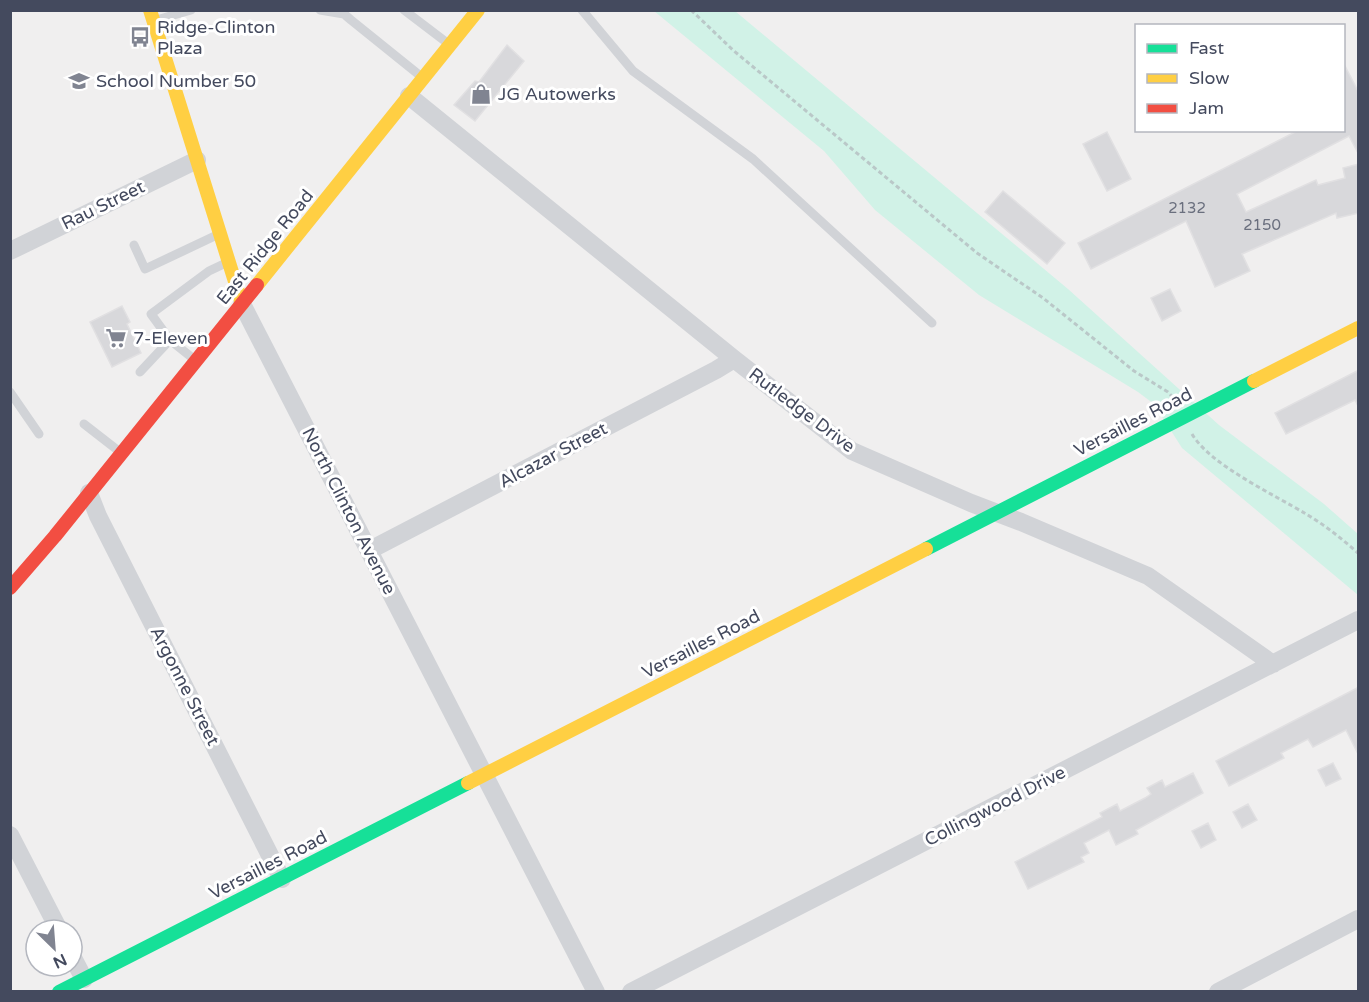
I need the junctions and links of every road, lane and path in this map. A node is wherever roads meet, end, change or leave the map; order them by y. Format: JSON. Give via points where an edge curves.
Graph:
{"nodes":[{"id":1,"x":191,"y":10,"type":"edge"},
{"id":2,"x":320,"y":10,"type":"edge"},
{"id":3,"x":404,"y":10,"type":"edge"},
{"id":4,"x":478,"y":10,"type":"edge"},
{"id":5,"x":582,"y":10,"type":"edge"},
{"id":6,"x":691,"y":10,"type":"edge"},
{"id":7,"x":344,"y":12,"type":"edge"},
{"id":8,"x":152,"y":16,"type":"edge"},
{"id":9,"x":450,"y":45,"type":"junction"},
{"id":10,"x":423,"y":78,"type":"junction"},
{"id":11,"x":409,"y":96,"type":"junction"},
{"id":12,"x":196,"y":160,"type":"junction"},
{"id":13,"x":219,"y":234,"type":"junction"},
{"id":14,"x":134,"y":245,"type":"dead end"},
{"id":15,"x":10,"y":250,"type":"edge"},
{"id":16,"x":977,"y":253,"type":"dead end"},
{"id":17,"x":228,"y":262,"type":"junction"},
{"id":18,"x":242,"y":304,"type":"junction"},
{"id":19,"x":932,"y":323,"type":"dead end"},
{"id":20,"x":1359,"y":328,"type":"edge"},
{"id":21,"x":170,"y":340,"type":"junction"},
{"id":22,"x":734,"y":359,"type":"junction"},
{"id":23,"x":196,"y":361,"type":"junction"},
{"id":24,"x":140,"y":372,"type":"dead end"},
{"id":25,"x":10,"y":392,"type":"edge"},
{"id":26,"x":84,"y":424,"type":"dead end"},
{"id":27,"x":39,"y":434,"type":"dead end"},
{"id":28,"x":121,"y":454,"type":"junction"},
{"id":29,"x":89,"y":494,"type":"junction"},
{"id":30,"x":995,"y":512,"type":"junction"},
{"id":31,"x":370,"y":550,"type":"junction"},
{"id":32,"x":10,"y":588,"type":"edge"},
{"id":33,"x":1359,"y":620,"type":"edge"},
{"id":34,"x":1273,"y":664,"type":"junction"},
{"id":35,"x":485,"y":775,"type":"junction"},
{"id":36,"x":10,"y":835,"type":"edge"},
{"id":37,"x":282,"y":879,"type":"junction"},
{"id":38,"x":53,"y":918,"type":"edge"},
{"id":39,"x":1359,"y":920,"type":"edge"},
{"id":40,"x":84,"y":979,"type":"joint"},
{"id":41,"x":59,"y":992,"type":"edge"},
{"id":42,"x":596,"y":992,"type":"edge"},
{"id":43,"x":631,"y":992,"type":"edge"},
{"id":44,"x":1218,"y":992,"type":"edge"}],
"edges":[{"from":1,"to":8,"type":"lane"},
{"from":2,"to":7,"type":"lane"},
{"from":3,"to":9,"type":"lane"},
{"from":4,"to":9,"type":"street","name":"East Ridge Road"},
{"from":5,"to":19,"type":"lane","via":[[633,71],[753,159]]},
{"from":6,"to":16,"type":"path","via":[[734,51]]},
{"from":7,"to":10,"type":"lane"},
{"from":8,"to":12,"type":"street","name":"North Clinton Avenue"},
{"from":9,"to":10,"type":"street","name":"East Ridge Road"},
{"from":10,"to":11,"type":"street","name":"East Ridge Road"},
{"from":11,"to":18,"type":"street","name":"East Ridge Road"},
{"from":11,"to":22,"type":"street","name":"Rutledge Drive"},
{"from":12,"to":13,"type":"street","name":"North Clinton Avenue"},
{"from":12,"to":15,"type":"street","name":"Rau Street"},
{"from":13,"to":14,"type":"lane","via":[[145,269]]},
{"from":13,"to":17,"type":"street","name":"North Clinton Avenue"},
{"from":17,"to":18,"type":"street","name":"North Clinton Avenue"},
{"from":17,"to":21,"type":"lane","via":[[209,271],[151,314]]},
{"from":18,"to":23,"type":"street","name":"East Ridge Road"},
{"from":18,"to":31,"type":"street","name":"North Clinton Avenue"},
{"from":20,"to":30,"type":"street","name":"Versailles Road"},
{"from":21,"to":23,"type":"lane"},
{"from":21,"to":24,"type":"lane"},
{"from":22,"to":30,"type":"street","name":"Rutledge Drive","via":[[852,451]]},
{"from":22,"to":31,"type":"street","name":"Alcazar Street"},
{"from":23,"to":28,"type":"street","name":"East Ridge Road"},
{"from":25,"to":27,"type":"lane"},
{"from":26,"to":28,"type":"lane"},
{"from":28,"to":29,"type":"street","name":"East Ridge Road"},
{"from":29,"to":32,"type":"street","name":"East Ridge Road"},
{"from":29,"to":37,"type":"street","name":"Argonne Street"},
{"from":30,"to":34,"type":"street","name":"Rutledge Drive","via":[[1148,576]]},
{"from":30,"to":35,"type":"street","name":"Versailles Road"},
{"from":31,"to":35,"type":"street","name":"North Clinton Avenue"},
{"from":33,"to":34,"type":"street","name":"Collingwood Drive"},
{"from":34,"to":43,"type":"street","name":"Collingwood Drive"},
{"from":35,"to":37,"type":"street","name":"Versailles Road"},
{"from":35,"to":42,"type":"street","name":"North Clinton Avenue"},
{"from":36,"to":38,"type":"street"},
{"from":37,"to":40,"type":"street","name":"Versailles Road"},
{"from":39,"to":44,"type":"street"},
{"from":40,"to":41,"type":"street","name":"Versailles Road"}]}
